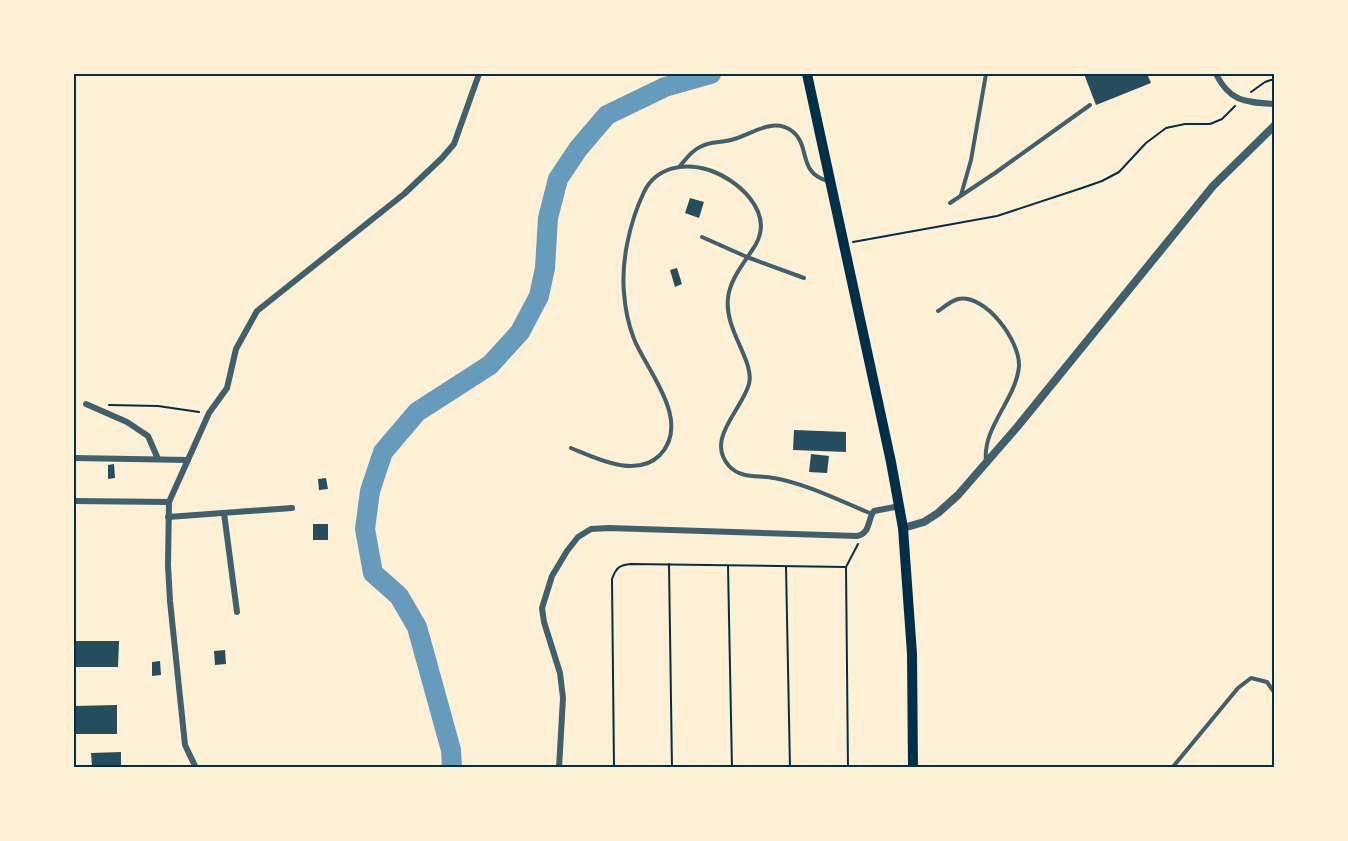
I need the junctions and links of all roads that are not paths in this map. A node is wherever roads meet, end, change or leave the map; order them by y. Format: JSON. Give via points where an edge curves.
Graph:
{"nodes":[{"id":1,"x":479,"y":74,"type":"edge"},
{"id":2,"x":807,"y":74,"type":"edge"},
{"id":3,"x":986,"y":74,"type":"edge"},
{"id":4,"x":1216,"y":74,"type":"edge"},
{"id":5,"x":1275,"y":104,"type":"edge"},
{"id":6,"x":1090,"y":105,"type":"dead end"},
{"id":7,"x":1275,"y":126,"type":"edge"},
{"id":8,"x":680,"y":167,"type":"junction"},
{"id":9,"x":831,"y":181,"type":"junction"},
{"id":10,"x":961,"y":195,"type":"junction"},
{"id":11,"x":950,"y":203,"type":"dead end"},
{"id":12,"x":702,"y":237,"type":"dead end"},
{"id":13,"x":747,"y":257,"type":"junction"},
{"id":14,"x":804,"y":278,"type":"dead end"},
{"id":15,"x":938,"y":311,"type":"dead end"},
{"id":16,"x":86,"y":404,"type":"road end"},
{"id":17,"x":570,"y":448,"type":"dead end"},
{"id":18,"x":74,"y":458,"type":"edge"},
{"id":19,"x":158,"y":459,"type":"junction"},
{"id":20,"x":188,"y":460,"type":"junction"},
{"id":21,"x":986,"y":462,"type":"junction"},
{"id":22,"x":74,"y":501,"type":"edge"},
{"id":23,"x":169,"y":502,"type":"junction"},
{"id":24,"x":900,"y":506,"type":"junction"},
{"id":25,"x":292,"y":508,"type":"dead end"},
{"id":26,"x":224,"y":513,"type":"junction"},
{"id":27,"x":872,"y":514,"type":"junction"},
{"id":28,"x":168,"y":517,"type":"junction"},
{"id":29,"x":903,"y":528,"type":"junction"},
{"id":30,"x":237,"y":612,"type":"dead end"},
{"id":31,"x":1275,"y":692,"type":"edge"},
{"id":32,"x":196,"y":768,"type":"edge"},
{"id":33,"x":559,"y":768,"type":"edge"},
{"id":34,"x":913,"y":768,"type":"edge"},
{"id":35,"x":1172,"y":768,"type":"edge"}],
"edges":[{"from":1,"to":20,"type":"street","via":[[454,144],[442,158],[404,194],[257,311],[236,349],[227,388],[209,413]]},
{"from":2,"to":9,"type":"main road"},
{"from":3,"to":10,"type":"lane"},
{"from":4,"to":5,"type":"street","via":[[1224,89],[1242,100]]},
{"from":6,"to":10,"type":"lane"},
{"from":7,"to":21,"type":"street","via":[[1213,186]]},
{"from":8,"to":9,"type":"lane","via":[[698,147],[739,138],[764,126],[779,126],[792,130],[799,139],[813,174]]},
{"from":8,"to":13,"type":"lane","via":[[711,170],[752,200],[760,218],[760,232]]},
{"from":8,"to":17,"type":"lane","via":[[664,170],[649,181],[640,198],[632,223],[623,293],[633,338],[670,411],[673,427],[669,445],[644,464],[624,466]]},
{"from":9,"to":24,"type":"main road"},
{"from":10,"to":11,"type":"lane"},
{"from":12,"to":13,"type":"lane"},
{"from":13,"to":14,"type":"lane"},
{"from":13,"to":27,"type":"lane","via":[[728,296],[727,316],[746,360],[750,382],[724,431],[724,459],[738,473],[784,481]]},
{"from":15,"to":21,"type":"lane","via":[[956,300],[974,301],[987,308],[1015,345],[1019,363],[1015,383],[992,431]]},
{"from":16,"to":19,"type":"street","via":[[148,436]]},
{"from":18,"to":19,"type":"street"},
{"from":19,"to":20,"type":"street"},
{"from":20,"to":23,"type":"street"},
{"from":21,"to":29,"type":"street","via":[[938,513]]},
{"from":22,"to":23,"type":"street"},
{"from":23,"to":28,"type":"street"},
{"from":24,"to":27,"type":"street"},
{"from":24,"to":29,"type":"main road"},
{"from":25,"to":26,"type":"street"},
{"from":26,"to":28,"type":"street"},
{"from":26,"to":30,"type":"street"},
{"from":27,"to":33,"type":"street","via":[[861,536],[609,528],[591,529],[578,537],[552,576],[542,608],[563,698]]},
{"from":28,"to":32,"type":"street","via":[[170,601],[185,745]]},
{"from":29,"to":34,"type":"main road","via":[[912,654]]},
{"from":31,"to":35,"type":"lane","via":[[1267,682],[1251,678],[1238,688]]}]}
